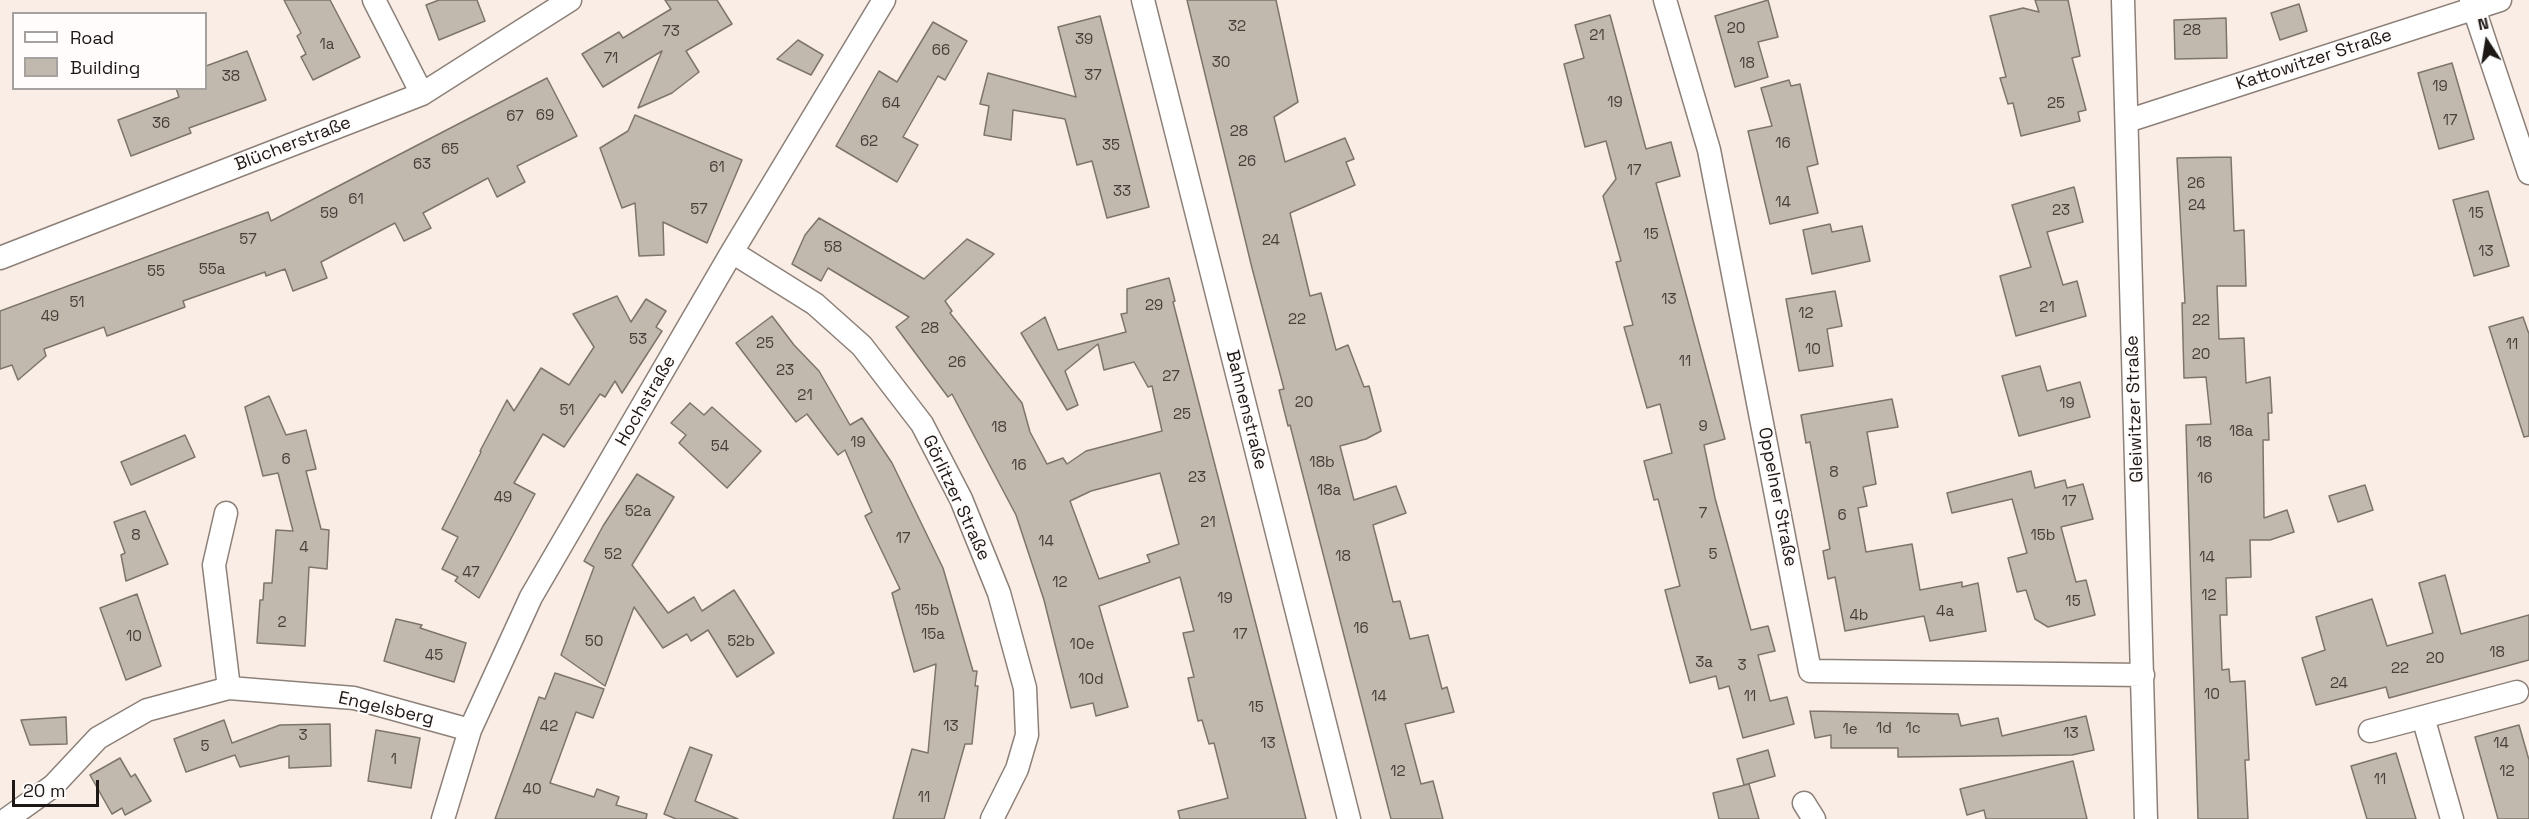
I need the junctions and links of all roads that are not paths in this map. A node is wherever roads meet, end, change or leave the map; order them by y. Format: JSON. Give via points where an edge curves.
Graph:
{"nodes":[{"id":1,"x":374,"y":0,"type":"edge"},
{"id":2,"x":570,"y":0,"type":"edge"},
{"id":3,"x":884,"y":0,"type":"edge"},
{"id":4,"x":1143,"y":0,"type":"edge"},
{"id":5,"x":1665,"y":0,"type":"edge"},
{"id":6,"x":2123,"y":0,"type":"edge"},
{"id":7,"x":2500,"y":0,"type":"edge"},
{"id":8,"x":2473,"y":4,"type":"edge"},
{"id":9,"x":422,"y":94,"type":"junction"},
{"id":10,"x":2127,"y":121,"type":"junction"},
{"id":11,"x":2529,"y":173,"type":"edge"},
{"id":12,"x":732,"y":252,"type":"junction"},
{"id":13,"x":0,"y":258,"type":"edge"},
{"id":14,"x":226,"y":513,"type":"dead end"},
{"id":15,"x":2143,"y":675,"type":"junction"},
{"id":16,"x":229,"y":688,"type":"junction"},
{"id":17,"x":2517,"y":692,"type":"dead end"},
{"id":18,"x":2423,"y":717,"type":"junction"},
{"id":19,"x":470,"y":730,"type":"junction"},
{"id":20,"x":2370,"y":730,"type":"dead end"},
{"id":21,"x":7,"y":819,"type":"edge"},
{"id":22,"x":442,"y":819,"type":"edge"},
{"id":23,"x":992,"y":819,"type":"edge"},
{"id":24,"x":1349,"y":819,"type":"edge"},
{"id":25,"x":2146,"y":819,"type":"edge"},
{"id":26,"x":2452,"y":819,"type":"edge"}],
"edges":[{"from":1,"to":9,"type":"street"},
{"from":2,"to":9,"type":"street","name":"Blücherstraße"},
{"from":3,"to":12,"type":"street","name":"Hochstraße"},
{"from":4,"to":24,"type":"street","name":"Bahnenstraße"},
{"from":5,"to":15,"type":"street","name":"Oppelner Straße","via":[[1710,150],[1810,671]]},
{"from":6,"to":10,"type":"street","name":"Gleiwitzer Straße"},
{"from":7,"to":8,"type":"street","name":"Kattowitzer Straße"},
{"from":8,"to":10,"type":"street","name":"Kattowitzer Straße"},
{"from":8,"to":11,"type":"street"},
{"from":9,"to":13,"type":"street","name":"Blücherstraße"},
{"from":10,"to":15,"type":"street","name":"Gleiwitzer Straße"},
{"from":12,"to":19,"type":"street","name":"Hochstraße","via":[[531,597]]},
{"from":12,"to":23,"type":"street","name":"Görlitzer Straße","via":[[815,304],[862,346],[922,424],[961,499],[999,593],[1025,688],[1027,735],[1017,769]]},
{"from":14,"to":16,"type":"street","via":[[214,565]]},
{"from":15,"to":25,"type":"street","name":"Gleiwitzer Straße"},
{"from":16,"to":19,"type":"street","name":"Engelsberg","via":[[354,698]]},
{"from":16,"to":21,"type":"street","name":"Engelsberg","via":[[147,710],[98,738],[53,786]]},
{"from":17,"to":18,"type":"street"},
{"from":18,"to":20,"type":"street"},
{"from":18,"to":26,"type":"street"},
{"from":19,"to":22,"type":"street","name":"Hochstraße"}]}
